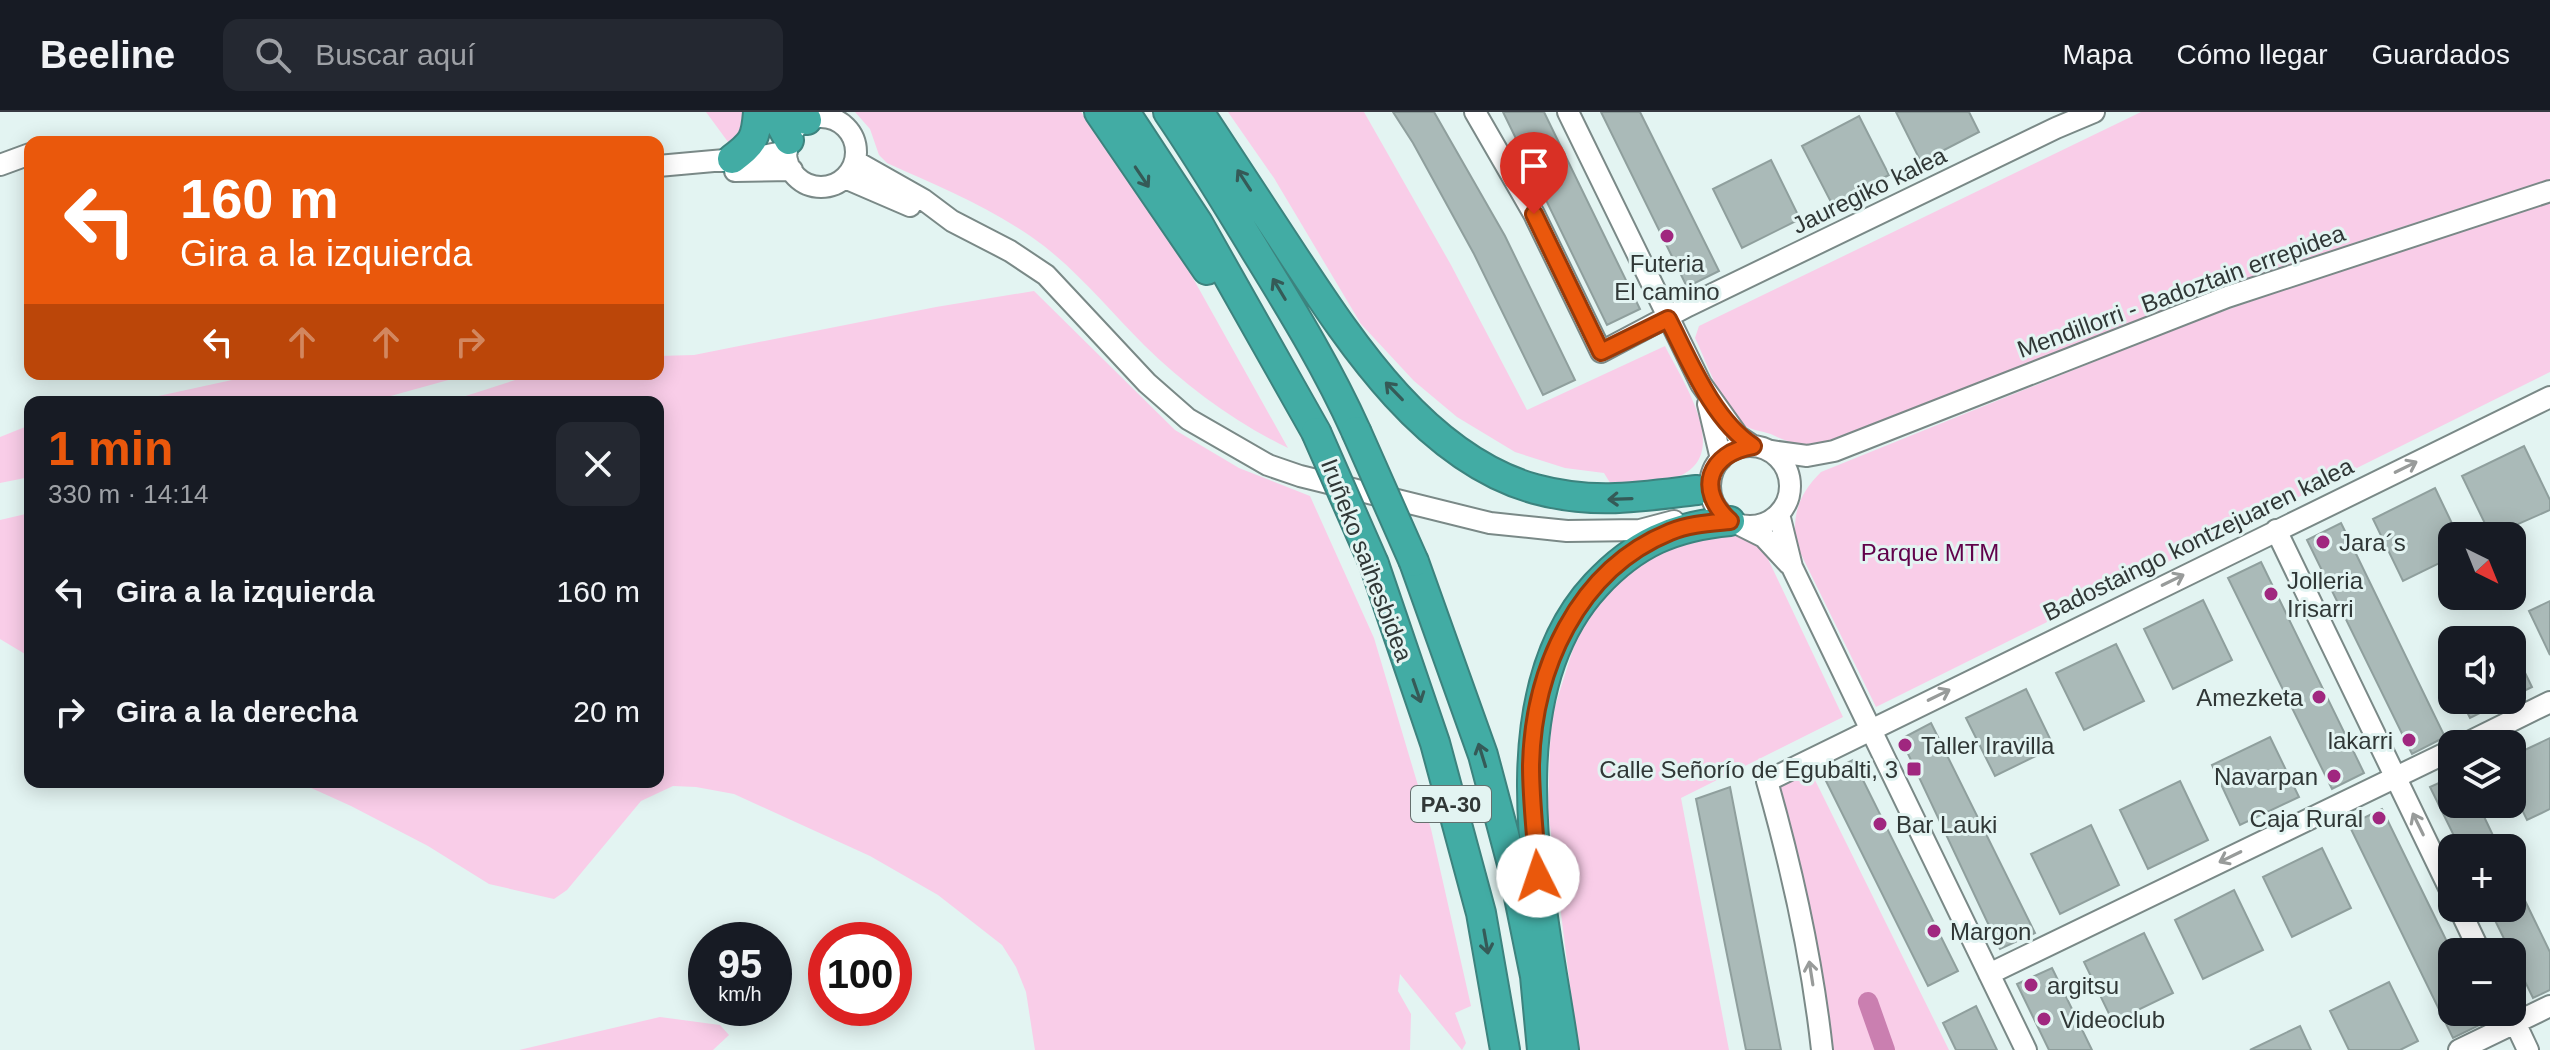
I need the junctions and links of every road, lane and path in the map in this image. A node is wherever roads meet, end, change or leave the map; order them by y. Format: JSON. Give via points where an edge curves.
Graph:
{"nodes":[{"id":1,"x":758,"y":112,"type":"edge"},
{"id":2,"x":774,"y":112,"type":"edge"},
{"id":3,"x":1099,"y":112,"type":"edge"},
{"id":4,"x":1125,"y":112,"type":"edge"},
{"id":5,"x":1168,"y":112,"type":"edge"},
{"id":6,"x":1199,"y":112,"type":"edge"},
{"id":7,"x":1475,"y":112,"type":"edge"},
{"id":8,"x":1568,"y":112,"type":"edge"},
{"id":9,"x":2082,"y":114,"type":"edge"},
{"id":10,"x":794,"y":139,"type":"edge"},
{"id":11,"x":24,"y":156,"type":"edge"},
{"id":12,"x":732,"y":159,"type":"junction"},
{"id":13,"x":0,"y":165,"type":"edge"},
{"id":14,"x":664,"y":166,"type":"edge"},
{"id":15,"x":664,"y":166,"type":"edge"},
{"id":16,"x":850,"y":170,"type":"junction"},
{"id":17,"x":2550,"y":191,"type":"edge"},
{"id":18,"x":1300,"y":266,"type":"junction"},
{"id":19,"x":1668,"y":319,"type":"junction"},
{"id":20,"x":1701,"y":384,"type":"junction"},
{"id":21,"x":1290,"y":385,"type":"junction"},
{"id":22,"x":1337,"y":391,"type":"junction"},
{"id":23,"x":2550,"y":397,"type":"edge"},
{"id":24,"x":1762,"y":448,"type":"junction"},
{"id":25,"x":1834,"y":451,"type":"junction"},
{"id":26,"x":1721,"y":459,"type":"junction"},
{"id":27,"x":1790,"y":481,"type":"junction"},
{"id":28,"x":1704,"y":486,"type":"junction"},
{"id":29,"x":1779,"y":514,"type":"junction"},
{"id":30,"x":1729,"y":519,"type":"junction"},
{"id":31,"x":1613,"y":529,"type":"junction"},
{"id":32,"x":2276,"y":530,"type":"junction"},
{"id":33,"x":1792,"y":567,"type":"junction"},
{"id":34,"x":2550,"y":702,"type":"edge"},
{"id":35,"x":1869,"y":729,"type":"junction"},
{"id":36,"x":2493,"y":730,"type":"edge"},
{"id":37,"x":2438,"y":757,"type":"edge"},
{"id":38,"x":2395,"y":778,"type":"junction"},
{"id":39,"x":2438,"y":866,"type":"edge"},
{"id":40,"x":1989,"y":974,"type":"junction"},
{"id":41,"x":2550,"y":1006,"type":"edge"},
{"id":42,"x":2526,"y":1014,"type":"edge"},
{"id":43,"x":2499,"y":1026,"type":"edge"},
{"id":44,"x":2516,"y":1026,"type":"edge"},
{"id":45,"x":1505,"y":1050,"type":"edge"},
{"id":46,"x":1542,"y":1050,"type":"edge"},
{"id":47,"x":1564,"y":1050,"type":"edge"},
{"id":48,"x":1822,"y":1050,"type":"edge"},
{"id":49,"x":2026,"y":1050,"type":"edge"},
{"id":50,"x":2459,"y":1050,"type":"edge"},
{"id":51,"x":2528,"y":1050,"type":"edge"}],
"edges":[{"from":1,"to":12,"type":"highway","via":[[757,133]]},
{"from":2,"to":10,"type":"highway"},
{"from":3,"to":21,"type":"highway","one_way":true},
{"from":4,"to":21,"type":"highway","name":"Iruñeko saihesbidea","number":"PA-30","via":[[1198,223]]},
{"from":22,"to":5,"type":"highway","name":"Iruñeko saihesbidea","number":"PA-30","one_way":true},
{"from":18,"to":6,"type":"highway","one_way":true},
{"from":7,"to":19,"type":"street","name":"Jauregiko kalea","via":[[1534,214],[1601,352]]},
{"from":8,"to":19,"type":"street"},
{"from":9,"to":19,"type":"street","name":"Jauregiko kalea"},
{"from":10,"to":12,"type":"street"},
{"from":10,"to":15,"type":"street","via":[[735,171]]},
{"from":10,"to":16,"type":"street","via":[[803,181],[831,185]]},
{"from":10,"to":16,"type":"street","via":[[827,117],[841,123],[853,136],[856,151]]},
{"from":11,"to":13,"type":"street"},
{"from":12,"to":14,"type":"street"},
{"from":16,"to":31,"type":"street","via":[[918,209],[1010,251],[1046,275],[1188,419],[1268,465],[1490,523],[1567,531]]},
{"from":17,"to":25,"type":"street","name":"Mendillorri - Badoztain errepidea","via":[[2227,297]]},
{"from":18,"to":22,"type":"highway"},
{"from":28,"to":18,"type":"highway","one_way":true,"via":[[1619,500],[1535,489],[1499,475],[1437,434],[1380,377]]},
{"from":19,"to":20,"type":"street"},
{"from":20,"to":24,"type":"street","via":[[1738,436]]},
{"from":20,"to":26,"type":"street"},
{"from":21,"to":45,"type":"highway","name":"Iruñeko saihesbidea","number":"PA-30","one_way":true,"bridge":true,"via":[[1374,564],[1435,743],[1481,913]]},
{"from":46,"to":22,"type":"highway","name":"Iruñeko saihesbidea","number":"PA-30","one_way":true,"bridge":true,"via":[[1535,976],[1483,755],[1414,562]]},
{"from":32,"to":23,"type":"street","name":"Badostaingo kontzejuaren kalea","one_way":true},
{"from":24,"to":25,"type":"street","name":"Mendillorri - Badoztain errepidea","via":[[1807,456]]},
{"from":24,"to":26,"type":"street","via":[[1735,448]]},
{"from":24,"to":27,"type":"street","via":[[1784,464]]},
{"from":25,"to":27,"type":"street","name":"Mendillorri - Badoztain errepidea"},
{"from":26,"to":28,"type":"street"},
{"from":27,"to":29,"type":"street"},
{"from":28,"to":30,"type":"street"},
{"from":28,"to":31,"type":"street","via":[[1669,508]]},
{"from":29,"to":30,"type":"street","via":[[1754,526]]},
{"from":29,"to":33,"type":"street"},
{"from":30,"to":31,"type":"street"},
{"from":30,"to":33,"type":"street","via":[[1764,537]]},
{"from":30,"to":47,"type":"highway","via":[[1669,532],[1614,566],[1582,600],[1544,679],[1531,766],[1538,876]]},
{"from":35,"to":32,"type":"street","name":"Badostaingo kontzejuaren kalea","one_way":true},
{"from":32,"to":38,"type":"street"},
{"from":33,"to":35,"type":"street"},
{"from":34,"to":36,"type":"street"},
{"from":35,"to":40,"type":"street"},
{"from":48,"to":35,"type":"street","name":"Badostaingo kontzejuaren kalea","one_way":true,"via":[[1805,935],[1767,781]]},
{"from":37,"to":38,"type":"street"},
{"from":39,"to":38,"type":"street","one_way":true},
{"from":38,"to":40,"type":"street","one_way":true},
{"from":40,"to":49,"type":"street"},
{"from":41,"to":42,"type":"street"},
{"from":43,"to":50,"type":"street"},
{"from":44,"to":51,"type":"street"}]}
